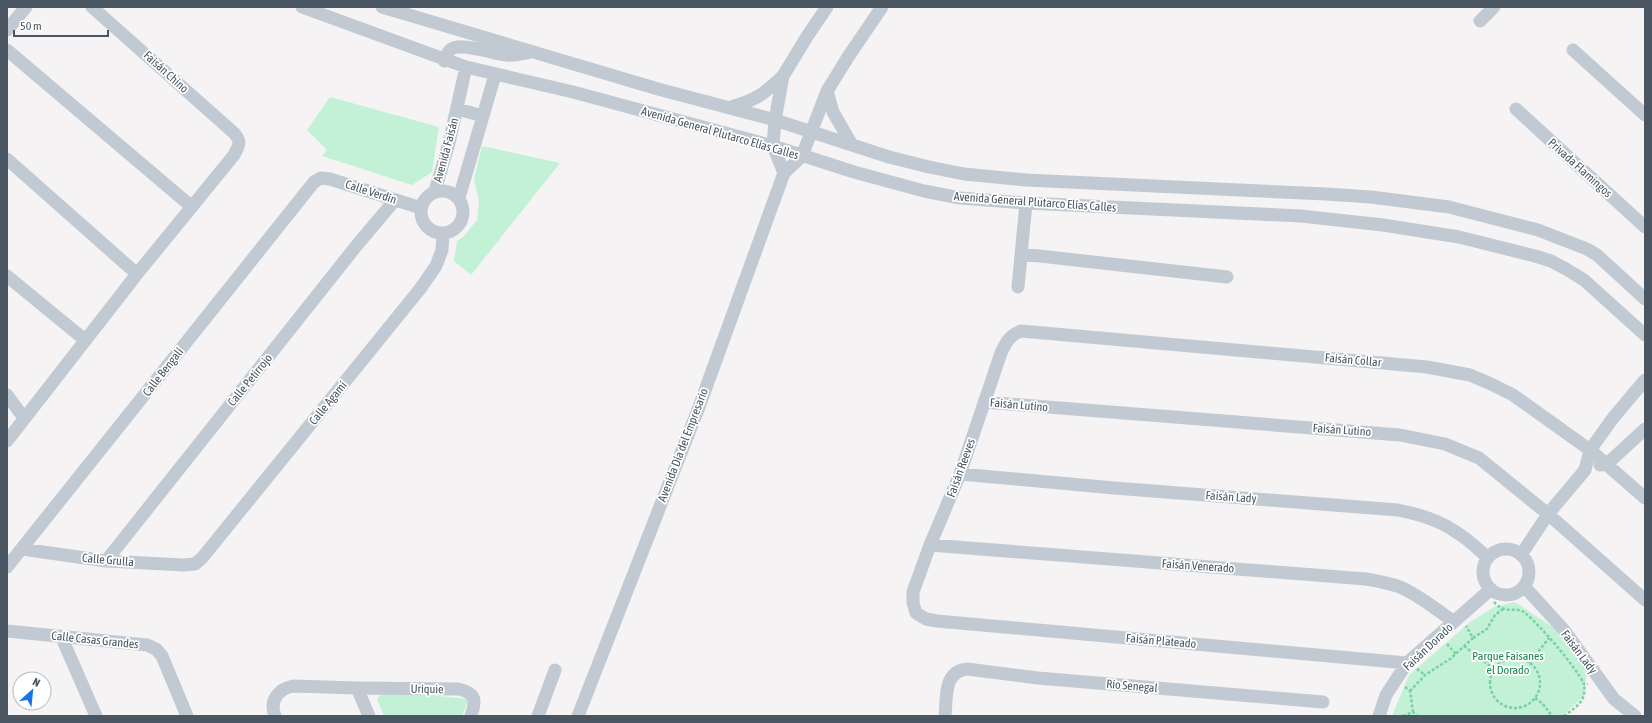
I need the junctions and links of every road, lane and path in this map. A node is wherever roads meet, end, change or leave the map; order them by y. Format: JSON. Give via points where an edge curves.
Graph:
{"nodes":[{"id":1,"x":26,"y":7,"type":"edge"},
{"id":2,"x":92,"y":7,"type":"edge"},
{"id":3,"x":302,"y":7,"type":"edge"},
{"id":4,"x":382,"y":7,"type":"edge"},
{"id":5,"x":827,"y":7,"type":"edge"},
{"id":6,"x":882,"y":7,"type":"edge"},
{"id":7,"x":1494,"y":7,"type":"edge"},
{"id":8,"x":1480,"y":21,"type":"dead end"},
{"id":9,"x":7,"y":30,"type":"edge"},
{"id":10,"x":7,"y":50,"type":"edge"},
{"id":11,"x":1573,"y":50,"type":"dead end"},
{"id":12,"x":535,"y":52,"type":"junction"},
{"id":13,"x":444,"y":61,"type":"junction"},
{"id":14,"x":466,"y":67,"type":"junction"},
{"id":15,"x":494,"y":75,"type":"junction"},
{"id":16,"x":784,"y":76,"type":"junction"},
{"id":17,"x":827,"y":91,"type":"junction"},
{"id":18,"x":728,"y":107,"type":"junction"},
{"id":19,"x":457,"y":109,"type":"junction"},
{"id":20,"x":1516,"y":109,"type":"dead end"},
{"id":21,"x":1645,"y":115,"type":"edge"},
{"id":22,"x":483,"y":116,"type":"junction"},
{"id":23,"x":775,"y":120,"type":"junction"},
{"id":24,"x":811,"y":132,"type":"junction"},
{"id":25,"x":852,"y":144,"type":"junction"},
{"id":26,"x":773,"y":146,"type":"junction"},
{"id":27,"x":802,"y":156,"type":"junction"},
{"id":28,"x":7,"y":159,"type":"edge"},
{"id":29,"x":784,"y":173,"type":"junction"},
{"id":30,"x":321,"y":178,"type":"joint"},
{"id":31,"x":435,"y":191,"type":"junction"},
{"id":32,"x":1259,"y":191,"type":"junction"},
{"id":33,"x":459,"y":198,"type":"junction"},
{"id":34,"x":395,"y":200,"type":"junction"},
{"id":35,"x":1026,"y":203,"type":"junction"},
{"id":36,"x":192,"y":207,"type":"junction"},
{"id":37,"x":421,"y":208,"type":"junction"},
{"id":38,"x":1240,"y":213,"type":"junction"},
{"id":39,"x":1645,"y":227,"type":"edge"},
{"id":40,"x":443,"y":233,"type":"junction"},
{"id":41,"x":1022,"y":254,"type":"junction"},
{"id":42,"x":137,"y":274,"type":"junction"},
{"id":43,"x":7,"y":276,"type":"edge"},
{"id":44,"x":1227,"y":277,"type":"dead end"},
{"id":45,"x":1018,"y":287,"type":"dead end"},
{"id":46,"x":1645,"y":299,"type":"edge"},
{"id":47,"x":1022,"y":330,"type":"joint"},
{"id":48,"x":1645,"y":335,"type":"edge"},
{"id":49,"x":85,"y":340,"type":"junction"},
{"id":50,"x":1644,"y":382,"type":"edge"},
{"id":51,"x":7,"y":395,"type":"edge"},
{"id":52,"x":984,"y":402,"type":"junction"},
{"id":53,"x":24,"y":418,"type":"junction"},
{"id":54,"x":1645,"y":428,"type":"edge"},
{"id":55,"x":7,"y":441,"type":"edge"},
{"id":56,"x":1590,"y":450,"type":"junction"},
{"id":57,"x":1607,"y":464,"type":"junction"},
{"id":58,"x":1585,"y":470,"type":"junction"},
{"id":59,"x":960,"y":474,"type":"junction"},
{"id":60,"x":1645,"y":498,"type":"edge"},
{"id":61,"x":1548,"y":514,"type":"junction"},
{"id":62,"x":930,"y":545,"type":"junction"},
{"id":63,"x":22,"y":549,"type":"junction"},
{"id":64,"x":1521,"y":554,"type":"junction"},
{"id":65,"x":1488,"y":558,"type":"junction"},
{"id":66,"x":106,"y":561,"type":"junction"},
{"id":67,"x":195,"y":564,"type":"joint"},
{"id":68,"x":7,"y":567,"type":"edge"},
{"id":69,"x":1524,"y":586,"type":"junction"},
{"id":70,"x":1488,"y":592,"type":"junction"},
{"id":71,"x":1645,"y":600,"type":"edge"},
{"id":72,"x":1503,"y":609,"type":"junction"},
{"id":73,"x":916,"y":613,"type":"joint"},
{"id":74,"x":1457,"y":620,"type":"junction"},
{"id":75,"x":7,"y":631,"type":"edge"},
{"id":76,"x":61,"y":636,"type":"junction"},
{"id":77,"x":1473,"y":638,"type":"junction"},
{"id":78,"x":1549,"y":638,"type":"junction"},
{"id":79,"x":1464,"y":646,"type":"junction"},
{"id":80,"x":1407,"y":663,"type":"junction"},
{"id":81,"x":1529,"y":663,"type":"junction"},
{"id":82,"x":1494,"y":669,"type":"junction"},
{"id":83,"x":555,"y":670,"type":"dead end"},
{"id":84,"x":1395,"y":679,"type":"junction"},
{"id":85,"x":1601,"y":682,"type":"junction"},
{"id":86,"x":1584,"y":684,"type":"junction"},
{"id":87,"x":357,"y":688,"type":"junction"},
{"id":88,"x":1410,"y":691,"type":"junction"},
{"id":89,"x":1534,"y":698,"type":"junction"},
{"id":90,"x":1323,"y":702,"type":"dead end"},
{"id":91,"x":1413,"y":712,"type":"junction"},
{"id":92,"x":96,"y":716,"type":"edge"},
{"id":93,"x":187,"y":716,"type":"edge"},
{"id":94,"x":275,"y":716,"type":"edge"},
{"id":95,"x":369,"y":716,"type":"edge"},
{"id":96,"x":471,"y":716,"type":"edge"},
{"id":97,"x":538,"y":716,"type":"edge"},
{"id":98,"x":578,"y":716,"type":"edge"},
{"id":99,"x":945,"y":716,"type":"edge"},
{"id":100,"x":1379,"y":716,"type":"edge"},
{"id":101,"x":1402,"y":716,"type":"edge"},
{"id":102,"x":1417,"y":716,"type":"edge"},
{"id":103,"x":1549,"y":716,"type":"edge"},
{"id":104,"x":1564,"y":716,"type":"edge"},
{"id":105,"x":1635,"y":716,"type":"edge"}],
"edges":[{"from":1,"to":9,"type":"street"},
{"from":2,"to":36,"type":"street","name":"Faisán Chino","via":[[239,138],[239,145],[234,154]]},
{"from":3,"to":13,"type":"street","name":"Avenida General Plutarco Elías Calles"},
{"from":4,"to":12,"type":"street","name":"Avenida General Plutarco Elías Calles"},
{"from":5,"to":16,"type":"street"},
{"from":6,"to":17,"type":"street","name":"Avenida Día del Empresario"},
{"from":7,"to":8,"type":"street"},
{"from":10,"to":36,"type":"street"},
{"from":11,"to":21,"type":"street"},
{"from":12,"to":13,"type":"street","via":[[508,56],[455,47]]},
{"from":12,"to":18,"type":"street","name":"Avenida General Plutarco Elías Calles"},
{"from":13,"to":14,"type":"street","name":"Avenida General Plutarco Elías Calles"},
{"from":14,"to":15,"type":"street","name":"Avenida General Plutarco Elías Calles"},
{"from":14,"to":19,"type":"street","name":"Avenida Faisán"},
{"from":15,"to":22,"type":"street"},
{"from":15,"to":26,"type":"street","name":"Avenida General Plutarco Elías Calles","via":[[573,92]]},
{"from":16,"to":18,"type":"street","via":[[749,102]]},
{"from":16,"to":23,"type":"street"},
{"from":17,"to":24,"type":"street","name":"Avenida Día del Empresario"},
{"from":17,"to":25,"type":"street","via":[[832,112]]},
{"from":18,"to":23,"type":"street","name":"Avenida General Plutarco Elías Calles"},
{"from":19,"to":22,"type":"street","name":"Avenida Faisán"},
{"from":19,"to":31,"type":"street","name":"Avenida Faisán"},
{"from":20,"to":39,"type":"street","name":"Privada Flamingos"},
{"from":22,"to":33,"type":"street"},
{"from":23,"to":24,"type":"street","name":"Avenida General Plutarco Elías Calles"},
{"from":23,"to":26,"type":"street"},
{"from":24,"to":25,"type":"street","name":"Avenida General Plutarco Elías Calles"},
{"from":24,"to":27,"type":"street","name":"Avenida Día del Empresario"},
{"from":25,"to":32,"type":"street","name":"Avenida General Plutarco Elías Calles","via":[[889,157],[964,174],[1026,180]]},
{"from":26,"to":27,"type":"street","name":"Avenida General Plutarco Elías Calles"},
{"from":26,"to":29,"type":"street"},
{"from":27,"to":29,"type":"street","name":"Avenida Día del Empresario"},
{"from":27,"to":35,"type":"street","name":"Avenida General Plutarco Elías Calles","via":[[924,192],[960,198]]},
{"from":28,"to":42,"type":"street"},
{"from":29,"to":98,"type":"street","name":"Avenida Día del Empresario","via":[[699,407]]},
{"from":30,"to":34,"type":"street","name":"Calle Verdín"},
{"from":30,"to":63,"type":"street","name":"Calle Bengalí","via":[[314,182]]},
{"from":31,"to":33,"type":"street","via":[[448,191]]},
{"from":31,"to":37,"type":"street","via":[[426,198]]},
{"from":32,"to":38,"type":"street","via":[[1246,200]]},
{"from":32,"to":46,"type":"street","name":"Avenida General Plutarco Elías Calles","via":[[1371,197],[1449,207],[1538,230],[1587,249]]},
{"from":33,"to":40,"type":"street","via":[[464,207],[462,221],[452,231]]},
{"from":34,"to":37,"type":"street","name":"Calle Verdín"},
{"from":34,"to":66,"type":"street","name":"Calle Petirrojo"},
{"from":35,"to":38,"type":"street","name":"Avenida General Plutarco Elías Calles"},
{"from":35,"to":41,"type":"street"},
{"from":36,"to":42,"type":"street"},
{"from":37,"to":40,"type":"street","via":[[422,220],[431,230]]},
{"from":38,"to":48,"type":"street","name":"Avenida General Plutarco Elías Calles","via":[[1301,216],[1383,225],[1459,237],[1535,256],[1551,261],[1584,280]]},
{"from":40,"to":67,"type":"street","name":"Calle Agamí","via":[[442,250],[436,266],[420,289]]},
{"from":41,"to":44,"type":"street"},
{"from":41,"to":45,"type":"street"},
{"from":42,"to":49,"type":"street"},
{"from":43,"to":49,"type":"street"},
{"from":47,"to":52,"type":"street","name":"Faisán Reeves","via":[[1013,334],[1005,343]]},
{"from":47,"to":56,"type":"street","name":"Faisán Collar","via":[[1452,371],[1491,384],[1513,395]]},
{"from":49,"to":53,"type":"street"},
{"from":50,"to":56,"type":"street"},
{"from":51,"to":53,"type":"street"},
{"from":52,"to":59,"type":"street","name":"Faisán Reeves"},
{"from":52,"to":61,"type":"street","name":"Faisán Lutino","via":[[1421,438],[1445,444],[1479,458]]},
{"from":53,"to":55,"type":"street"},
{"from":54,"to":57,"type":"street"},
{"from":56,"to":57,"type":"street","name":"Faisán Collar"},
{"from":56,"to":58,"type":"street"},
{"from":57,"to":58,"type":"street"},
{"from":57,"to":60,"type":"street","name":"Faisán Collar"},
{"from":58,"to":61,"type":"street"},
{"from":59,"to":62,"type":"street","name":"Faisán Reeves"},
{"from":59,"to":65,"type":"street","name":"Faisán Lady","via":[[1398,510],[1434,520],[1456,531]]},
{"from":61,"to":64,"type":"street"},
{"from":61,"to":71,"type":"street","name":"Faisán Lutino"},
{"from":62,"to":73,"type":"street","name":"Faisán Reeves","via":[[913,592]]},
{"from":62,"to":74,"type":"street","name":"Faisán Venerado","via":[[1366,579],[1400,587]]},
{"from":63,"to":66,"type":"street","name":"Calle Grulla"},
{"from":63,"to":68,"type":"street","name":"Calle Bengalí"},
{"from":64,"to":65,"type":"street","via":[[1505,549]]},
{"from":64,"to":69,"type":"street","via":[[1529,568],[1528,581]]},
{"from":65,"to":70,"type":"street","via":[[1484,576]]},
{"from":66,"to":67,"type":"street","name":"Calle Grulla"},
{"from":69,"to":70,"type":"street","via":[[1514,594]]},
{"from":69,"to":85,"type":"street","name":"Faisán Lady","via":[[1564,630]]},
{"from":70,"to":72,"type":"path"},
{"from":70,"to":74,"type":"street","name":"Faisán Dorado"},
{"from":72,"to":77,"type":"path","via":[[1495,615],[1487,629]]},
{"from":72,"to":78,"type":"path","via":[[1524,612]]},
{"from":73,"to":80,"type":"street","name":"Faisán Plateado","via":[[926,619],[937,621]]},
{"from":74,"to":77,"type":"path"},
{"from":74,"to":80,"type":"street","name":"Faisán Dorado"},
{"from":75,"to":76,"type":"street","name":"Calle Casas Grandes"},
{"from":76,"to":92,"type":"street"},
{"from":76,"to":93,"type":"street","name":"Calle Casas Grandes","via":[[147,645],[156,649],[162,656]]},
{"from":77,"to":79,"type":"path"},
{"from":78,"to":81,"type":"path"},
{"from":78,"to":86,"type":"path"},
{"from":79,"to":82,"type":"path"},
{"from":79,"to":88,"type":"path","via":[[1450,660],[1425,674]]},
{"from":80,"to":84,"type":"street","name":"Faisán Dorado"},
{"from":81,"to":82,"type":"path","via":[[1511,659],[1498,664]]},
{"from":81,"to":89,"type":"path","via":[[1538,672],[1540,681],[1539,690]]},
{"from":82,"to":89,"type":"path","via":[[1490,680],[1491,690],[1501,704],[1519,708]]},
{"from":83,"to":97,"type":"street"},
{"from":84,"to":88,"type":"path"},
{"from":84,"to":100,"type":"street","name":"Faisán Dorado"},
{"from":85,"to":86,"type":"path"},
{"from":85,"to":105,"type":"street","name":"Faisán Lady","via":[[1614,699]]},
{"from":86,"to":104,"type":"path","via":[[1586,693],[1580,704]]},
{"from":87,"to":94,"type":"street","name":"Uriquie","via":[[286,687],[278,693],[274,702]]},
{"from":87,"to":95,"type":"street"},
{"from":87,"to":96,"type":"street","name":"Uriquie","via":[[467,691],[473,696],[475,704]]},
{"from":88,"to":91,"type":"path"},
{"from":89,"to":103,"type":"path","via":[[1542,703],[1550,713]]},
{"from":90,"to":99,"type":"street","name":"Río Senegal","via":[[1038,678],[967,669],[958,670],[948,684]]},
{"from":91,"to":101,"type":"path"},
{"from":91,"to":102,"type":"path"}]}
